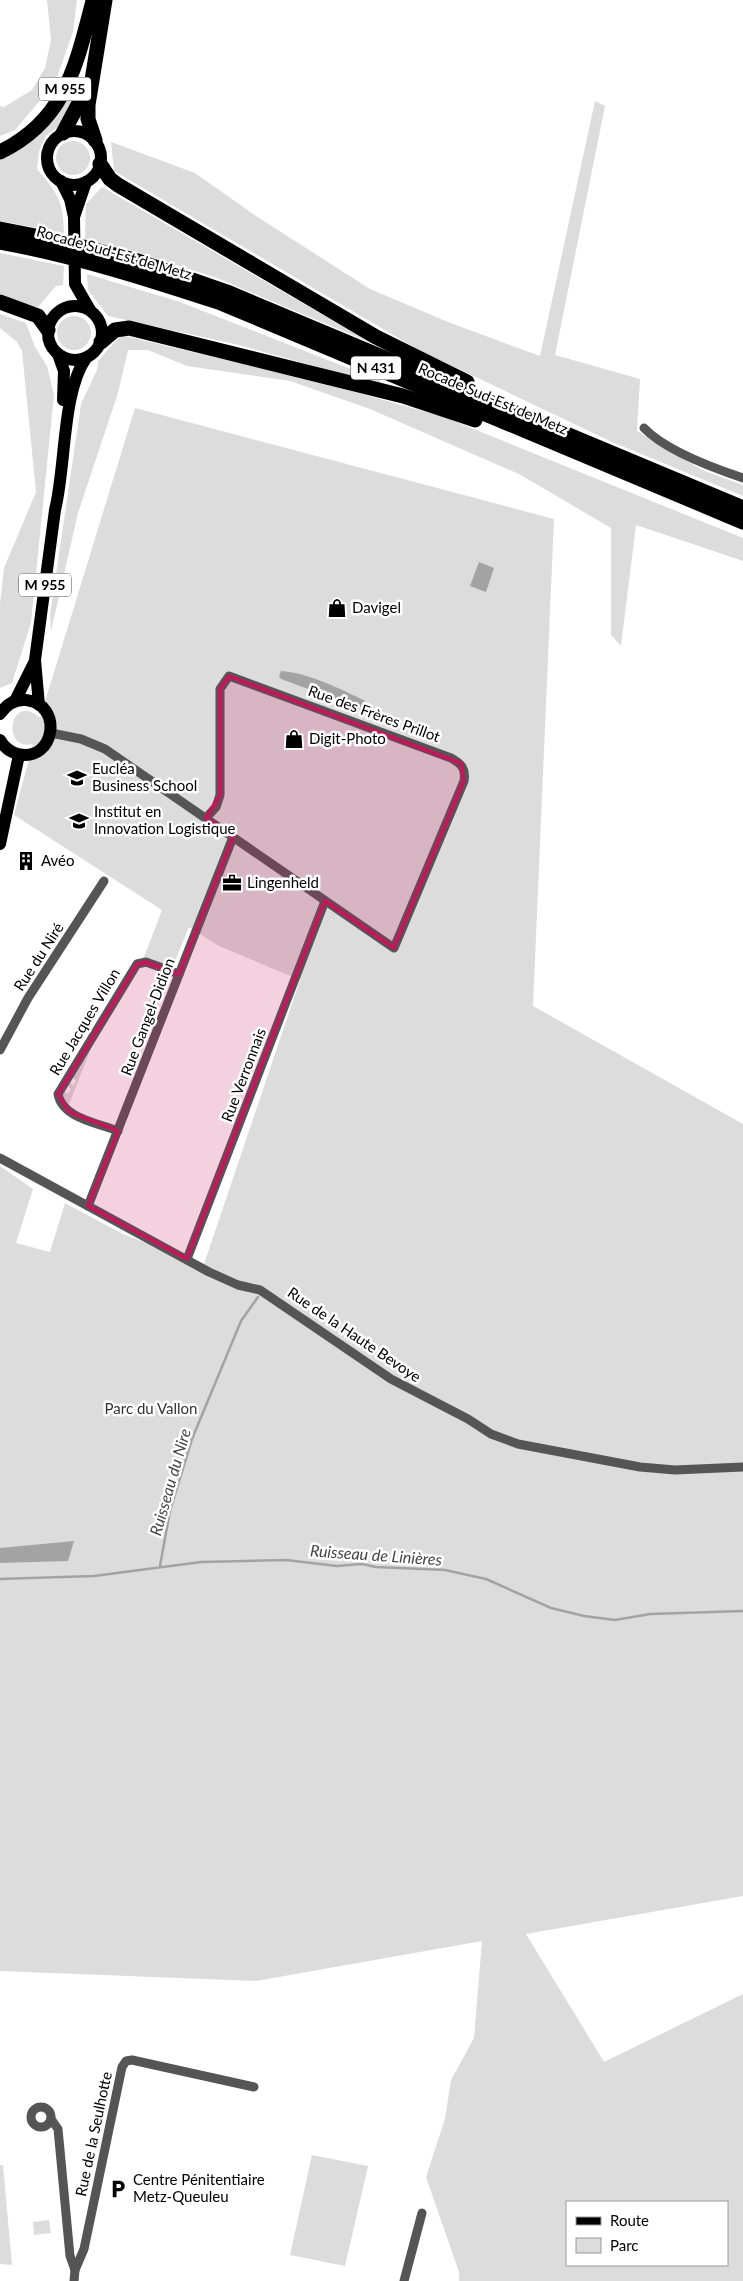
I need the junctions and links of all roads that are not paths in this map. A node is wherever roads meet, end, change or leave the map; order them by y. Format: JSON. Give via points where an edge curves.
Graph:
{"nodes":[{"id":1,"x":97,"y":0,"type":"edge"},
{"id":2,"x":63,"y":133,"type":"junction"},
{"id":3,"x":95,"y":140,"type":"junction"},
{"id":4,"x":0,"y":152,"type":"edge"},
{"id":5,"x":100,"y":164,"type":"junction"},
{"id":6,"x":61,"y":181,"type":"junction"},
{"id":7,"x":86,"y":182,"type":"junction"},
{"id":8,"x":74,"y":217,"type":"junction"},
{"id":9,"x":0,"y":229,"type":"edge"},
{"id":10,"x":0,"y":242,"type":"edge"},
{"id":11,"x":75,"y":284,"type":"junction"},
{"id":12,"x":0,"y":302,"type":"edge"},
{"id":13,"x":62,"y":309,"type":"junction"},
{"id":14,"x":90,"y":310,"type":"junction"},
{"id":15,"x":48,"y":330,"type":"junction"},
{"id":16,"x":100,"y":342,"type":"junction"},
{"id":17,"x":58,"y":354,"type":"junction"},
{"id":18,"x":86,"y":358,"type":"junction"},
{"id":19,"x":644,"y":428,"type":"dead end"},
{"id":20,"x":582,"y":448,"type":"junction"},
{"id":21,"x":743,"y":478,"type":"edge"},
{"id":22,"x":743,"y":508,"type":"edge"},
{"id":23,"x":55,"y":510,"type":"junction"},
{"id":24,"x":743,"y":522,"type":"edge"},
{"id":25,"x":35,"y":660,"type":"junction"},
{"id":26,"x":15,"y":702,"type":"junction"},
{"id":27,"x":39,"y":705,"type":"junction"},
{"id":28,"x":0,"y":714,"type":"edge"},
{"id":29,"x":51,"y":733,"type":"junction"},
{"id":30,"x":0,"y":740,"type":"edge"},
{"id":31,"x":19,"y":754,"type":"junction"},
{"id":32,"x":206,"y":818,"type":"junction"},
{"id":33,"x":233,"y":837,"type":"junction"},
{"id":34,"x":0,"y":844,"type":"edge"},
{"id":35,"x":104,"y":881,"type":"dead end"},
{"id":36,"x":326,"y":901,"type":"junction"},
{"id":37,"x":179,"y":974,"type":"junction"},
{"id":38,"x":0,"y":1050,"type":"edge"},
{"id":39,"x":118,"y":1131,"type":"junction"},
{"id":40,"x":0,"y":1158,"type":"edge"},
{"id":41,"x":88,"y":1206,"type":"junction"},
{"id":42,"x":187,"y":1259,"type":"junction"},
{"id":43,"x":743,"y":1467,"type":"edge"},
{"id":44,"x":254,"y":2087,"type":"dead end"},
{"id":45,"x":52,"y":2119,"type":"dead end"},
{"id":46,"x":422,"y":2213,"type":"dead end"},
{"id":47,"x":75,"y":2270,"type":"junction"},
{"id":48,"x":74,"y":2281,"type":"edge"},
{"id":49,"x":404,"y":2281,"type":"edge"}],
"edges":[{"from":1,"to":2,"type":"highway","number":"M 955","via":[[79,103]]},
{"from":1,"to":3,"type":"highway","number":"M 955","via":[[88,105],[88,119]]},
{"from":1,"to":4,"type":"highway","number":"M 955","via":[[63,94],[42,121],[21,140]]},
{"from":2,"to":3,"type":"main road","via":[[80,132]]},
{"from":2,"to":6,"type":"main road","via":[[53,141],[48,160],[52,172]]},
{"from":3,"to":5,"type":"main road"},
{"from":5,"to":7,"type":"main road","via":[[97,173]]},
{"from":5,"to":20,"type":"highway","via":[[110,180],[118,185],[376,337]]},
{"from":6,"to":7,"type":"main road","via":[[74,185]]},
{"from":6,"to":8,"type":"main road"},
{"from":7,"to":8,"type":"main road"},
{"from":8,"to":11,"type":"main road"},
{"from":9,"to":20,"type":"highway","name":"Rocade Sud-Est de Metz","number":"N 431","via":[[138,261],[228,292]]},
{"from":10,"to":20,"type":"highway","name":"Rocade Sud-Est de Metz","number":"N 431","via":[[54,252],[135,274],[220,303]]},
{"from":11,"to":13,"type":"main road"},
{"from":11,"to":14,"type":"main road"},
{"from":12,"to":15,"type":"highway","via":[[38,316]]},
{"from":13,"to":14,"type":"main road","via":[[81,306]]},
{"from":13,"to":15,"type":"main road","via":[[55,314]]},
{"from":14,"to":16,"type":"main road","via":[[100,324]]},
{"from":15,"to":17,"type":"main road","via":[[50,344]]},
{"from":16,"to":18,"type":"main road"},
{"from":16,"to":20,"type":"highway","via":[[121,328],[155,333],[403,396]]},
{"from":17,"to":18,"type":"main road","via":[[72,360]]},
{"from":17,"to":23,"type":"main road","number":"M 955","via":[[65,378],[54,487]]},
{"from":18,"to":23,"type":"main road","number":"M 955","via":[[77,372],[72,391]]},
{"from":19,"to":21,"type":"street","via":[[653,437],[711,468]]},
{"from":20,"to":22,"type":"highway","name":"Rocade Sud-Est de Metz","number":"N 431"},
{"from":20,"to":24,"type":"highway","name":"Rocade Sud-Est de Metz","number":"N 431"},
{"from":23,"to":25,"type":"main road","number":"M 955"},
{"from":25,"to":26,"type":"main road","number":"M 955"},
{"from":25,"to":27,"type":"main road","number":"M 955"},
{"from":26,"to":27,"type":"main road","via":[[27,700]]},
{"from":26,"to":28,"type":"main road"},
{"from":27,"to":29,"type":"main road","via":[[49,717]]},
{"from":29,"to":31,"type":"main road","via":[[37,752]]},
{"from":29,"to":32,"type":"street","via":[[81,739],[105,749]]},
{"from":30,"to":31,"type":"main road","via":[[6,749]]},
{"from":31,"to":34,"type":"main road"},
{"from":32,"to":33,"type":"street"},
{"from":32,"to":36,"type":"street","name":"Rue des Frères Prillot","via":[[216,807],[220,794],[220,689],[229,676],[461,763],[465,772],[464,782],[394,948]]},
{"from":33,"to":36,"type":"street"},
{"from":33,"to":37,"type":"street","name":"Rue Gangel-Didion"},
{"from":35,"to":38,"type":"street","name":"Rue du Niré","via":[[28,998]]},
{"from":36,"to":42,"type":"street","name":"Rue Verronnais"},
{"from":37,"to":39,"type":"street","name":"Rue Gangel-Didion"},
{"from":37,"to":39,"type":"street","name":"Rue Jacques Villon","via":[[146,962],[137,964],[58,1094],[59,1101],[70,1112]]},
{"from":39,"to":41,"type":"street","name":"Rue Gangel-Didion"},
{"from":40,"to":41,"type":"street","name":"Rue de la Haute Bevoye"},
{"from":41,"to":42,"type":"street","name":"Rue de la Haute Bevoye"},
{"from":42,"to":43,"type":"street","name":"Rue de la Haute Bevoye","via":[[238,1286],[260,1290],[391,1379],[500,1438],[640,1467],[675,1470]]},
{"from":44,"to":47,"type":"street","name":"Rue de la Seulhotte","via":[[126,2061],[122,2067],[84,2249]]},
{"from":45,"to":47,"type":"street","via":[[58,2129],[70,2256]]},
{"from":46,"to":49,"type":"street"},
{"from":47,"to":48,"type":"street","name":"Rue de la Seulhotte"}]}
